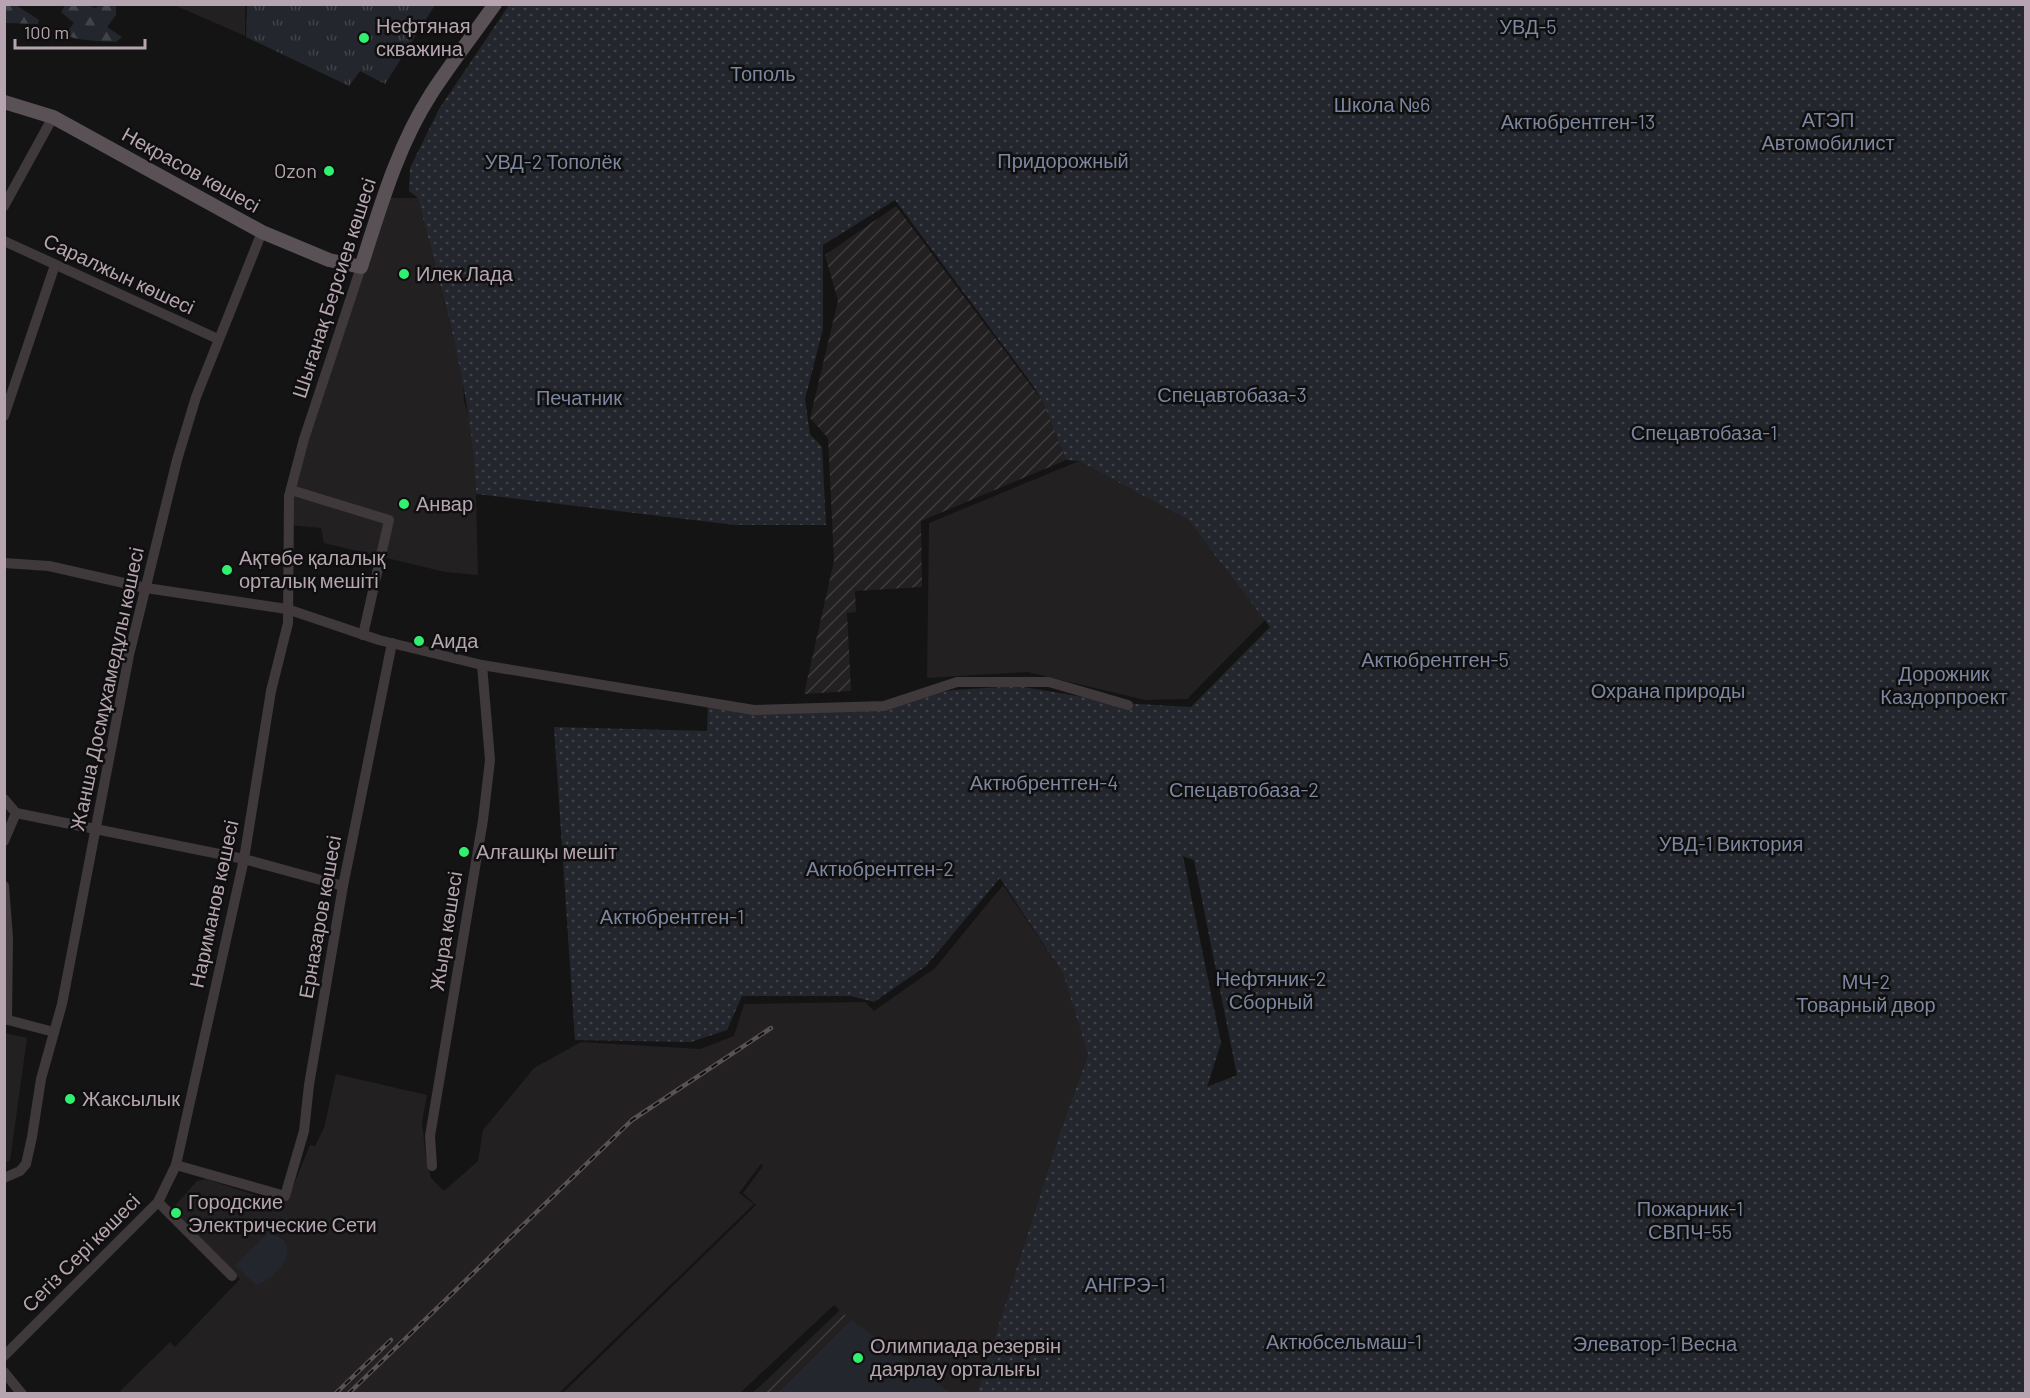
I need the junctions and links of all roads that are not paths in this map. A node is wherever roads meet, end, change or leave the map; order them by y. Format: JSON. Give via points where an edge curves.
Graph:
{"nodes":[{"id":1,"x":495,"y":4,"type":"edge"},
{"id":2,"x":4,"y":102,"type":"edge"},
{"id":3,"x":53,"y":117,"type":"junction"},
{"id":4,"x":4,"y":206,"type":"edge"},
{"id":5,"x":262,"y":232,"type":"junction"},
{"id":6,"x":4,"y":241,"type":"edge"},
{"id":7,"x":55,"y":266,"type":"junction"},
{"id":8,"x":361,"y":267,"type":"junction"},
{"id":9,"x":218,"y":339,"type":"junction"},
{"id":10,"x":4,"y":416,"type":"edge"},
{"id":11,"x":291,"y":490,"type":"junction"},
{"id":12,"x":4,"y":563,"type":"edge"},
{"id":13,"x":146,"y":588,"type":"junction"},
{"id":14,"x":287,"y":609,"type":"junction"},
{"id":15,"x":363,"y":635,"type":"junction"},
{"id":16,"x":392,"y":643,"type":"junction"},
{"id":17,"x":482,"y":665,"type":"junction"},
{"id":18,"x":1128,"y":705,"type":"dead end"},
{"id":19,"x":4,"y":799,"type":"edge"},
{"id":20,"x":16,"y":813,"type":"junction"},
{"id":21,"x":96,"y":828,"type":"junction"},
{"id":22,"x":4,"y":841,"type":"edge"},
{"id":23,"x":244,"y":859,"type":"junction"},
{"id":24,"x":4,"y":886,"type":"edge"},
{"id":25,"x":343,"y":886,"type":"junction"},
{"id":26,"x":6,"y":1019,"type":"edge"},
{"id":27,"x":54,"y":1032,"type":"junction"},
{"id":28,"x":176,"y":1166,"type":"junction"},
{"id":29,"x":432,"y":1166,"type":"dead end"},
{"id":30,"x":4,"y":1178,"type":"edge"},
{"id":31,"x":158,"y":1202,"type":"junction"},
{"id":32,"x":232,"y":1276,"type":"dead end"},
{"id":33,"x":4,"y":1356,"type":"edge"},
{"id":34,"x":4,"y":1372,"type":"edge"},
{"id":35,"x":22,"y":1394,"type":"edge"}],
"edges":[{"from":1,"to":8,"type":"main road","name":"Шығанақ Берсиев көшесі","via":[[430,95],[408,136]]},
{"from":2,"to":3,"type":"main road","name":"Некрасов көшесі"},
{"from":3,"to":4,"type":"street"},
{"from":3,"to":5,"type":"main road","name":"Некрасов көшесі"},
{"from":5,"to":8,"type":"main road","name":"Некрасов көшесі","via":[[329,260]]},
{"from":5,"to":9,"type":"street","name":"Жанша Досмұхамедұлы көшесі"},
{"from":6,"to":7,"type":"street","name":"Саралжын көшесі"},
{"from":7,"to":9,"type":"street","name":"Саралжын көшесі"},
{"from":7,"to":10,"type":"street"},
{"from":8,"to":11,"type":"street","name":"Шығанақ Берсиев көшесі"},
{"from":9,"to":13,"type":"street","name":"Жанша Досмұхамедұлы көшесі","via":[[177,460]]},
{"from":11,"to":14,"type":"street","name":"Шығанақ Берсиев көшесі"},
{"from":11,"to":15,"type":"street","via":[[389,520]]},
{"from":12,"to":13,"type":"street","via":[[49,566]]},
{"from":13,"to":14,"type":"street"},
{"from":13,"to":21,"type":"street","name":"Жанша Досмұхамедұлы көшесі","via":[[129,654]]},
{"from":14,"to":15,"type":"street"},
{"from":14,"to":23,"type":"street","name":"Нариманов көшесі","via":[[288,623],[271,691]]},
{"from":15,"to":16,"type":"street"},
{"from":16,"to":17,"type":"street"},
{"from":16,"to":25,"type":"street","name":"Ерназаров көшесі"},
{"from":17,"to":18,"type":"street","via":[[754,710],[884,706],[957,682],[1049,682]]},
{"from":17,"to":29,"type":"street","name":"Жыра көшесі","via":[[490,760],[430,1136]]},
{"from":19,"to":20,"type":"street"},
{"from":20,"to":21,"type":"street"},
{"from":20,"to":22,"type":"street"},
{"from":21,"to":23,"type":"street"},
{"from":21,"to":27,"type":"street","name":"Жанша Досмұхамедұлы көшесі"},
{"from":23,"to":25,"type":"street"},
{"from":23,"to":28,"type":"street","name":"Нариманов көшесі"},
{"from":24,"to":26,"type":"street","via":[[8,938]]},
{"from":25,"to":28,"type":"street","name":"Ерназаров көшесі","via":[[304,1131],[285,1196]]},
{"from":26,"to":27,"type":"street"},
{"from":27,"to":30,"type":"street","name":"Жанша Досмұхамедұлы көшесі","via":[[26,1164]]},
{"from":28,"to":31,"type":"street","name":"Нариманов көшесі"},
{"from":31,"to":32,"type":"street"},
{"from":31,"to":33,"type":"street","name":"Сегіз Сері көшесі"},
{"from":34,"to":35,"type":"street"}]}
